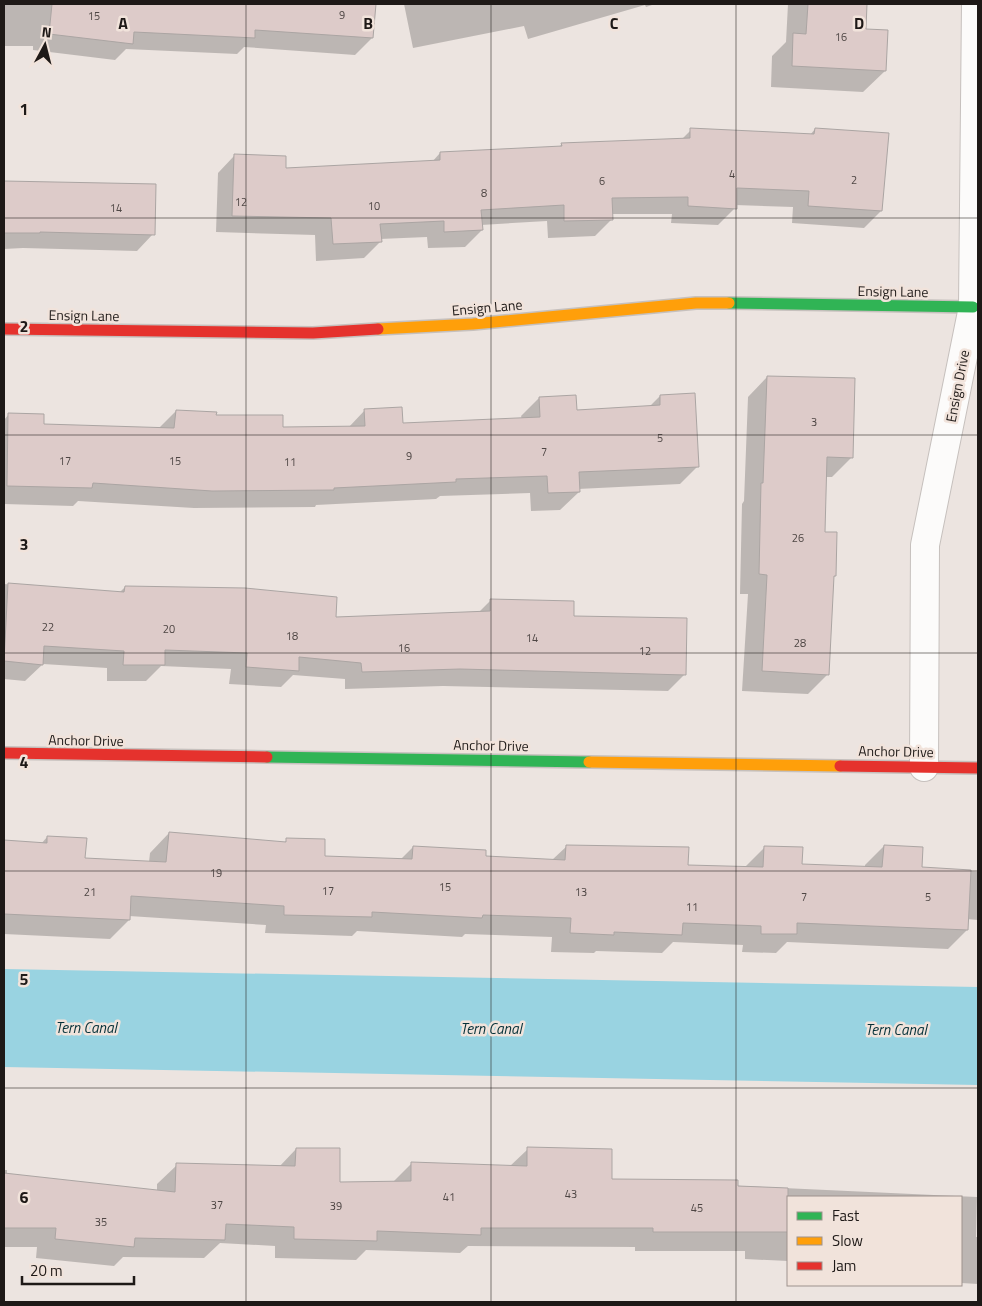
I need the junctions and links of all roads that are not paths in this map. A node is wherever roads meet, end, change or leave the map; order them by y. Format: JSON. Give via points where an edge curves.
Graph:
{"nodes":[{"id":1,"x":976,"y":4,"type":"edge"},
{"id":2,"x":973,"y":307,"type":"junction"},
{"id":3,"x":4,"y":329,"type":"edge"},
{"id":4,"x":4,"y":753,"type":"edge"},
{"id":5,"x":924,"y":767,"type":"junction"},
{"id":6,"x":978,"y":768,"type":"edge"}],
"edges":[{"from":1,"to":2,"type":"street","name":"Ensign Drive"},
{"from":2,"to":3,"type":"street","name":"Ensign Lane","via":[[696,303],[473,324],[313,333]]},
{"from":2,"to":5,"type":"street","name":"Ensign Drive","via":[[925,544]]},
{"from":4,"to":5,"type":"street","name":"Anchor Drive"},
{"from":5,"to":6,"type":"street","name":"Anchor Drive"}]}
